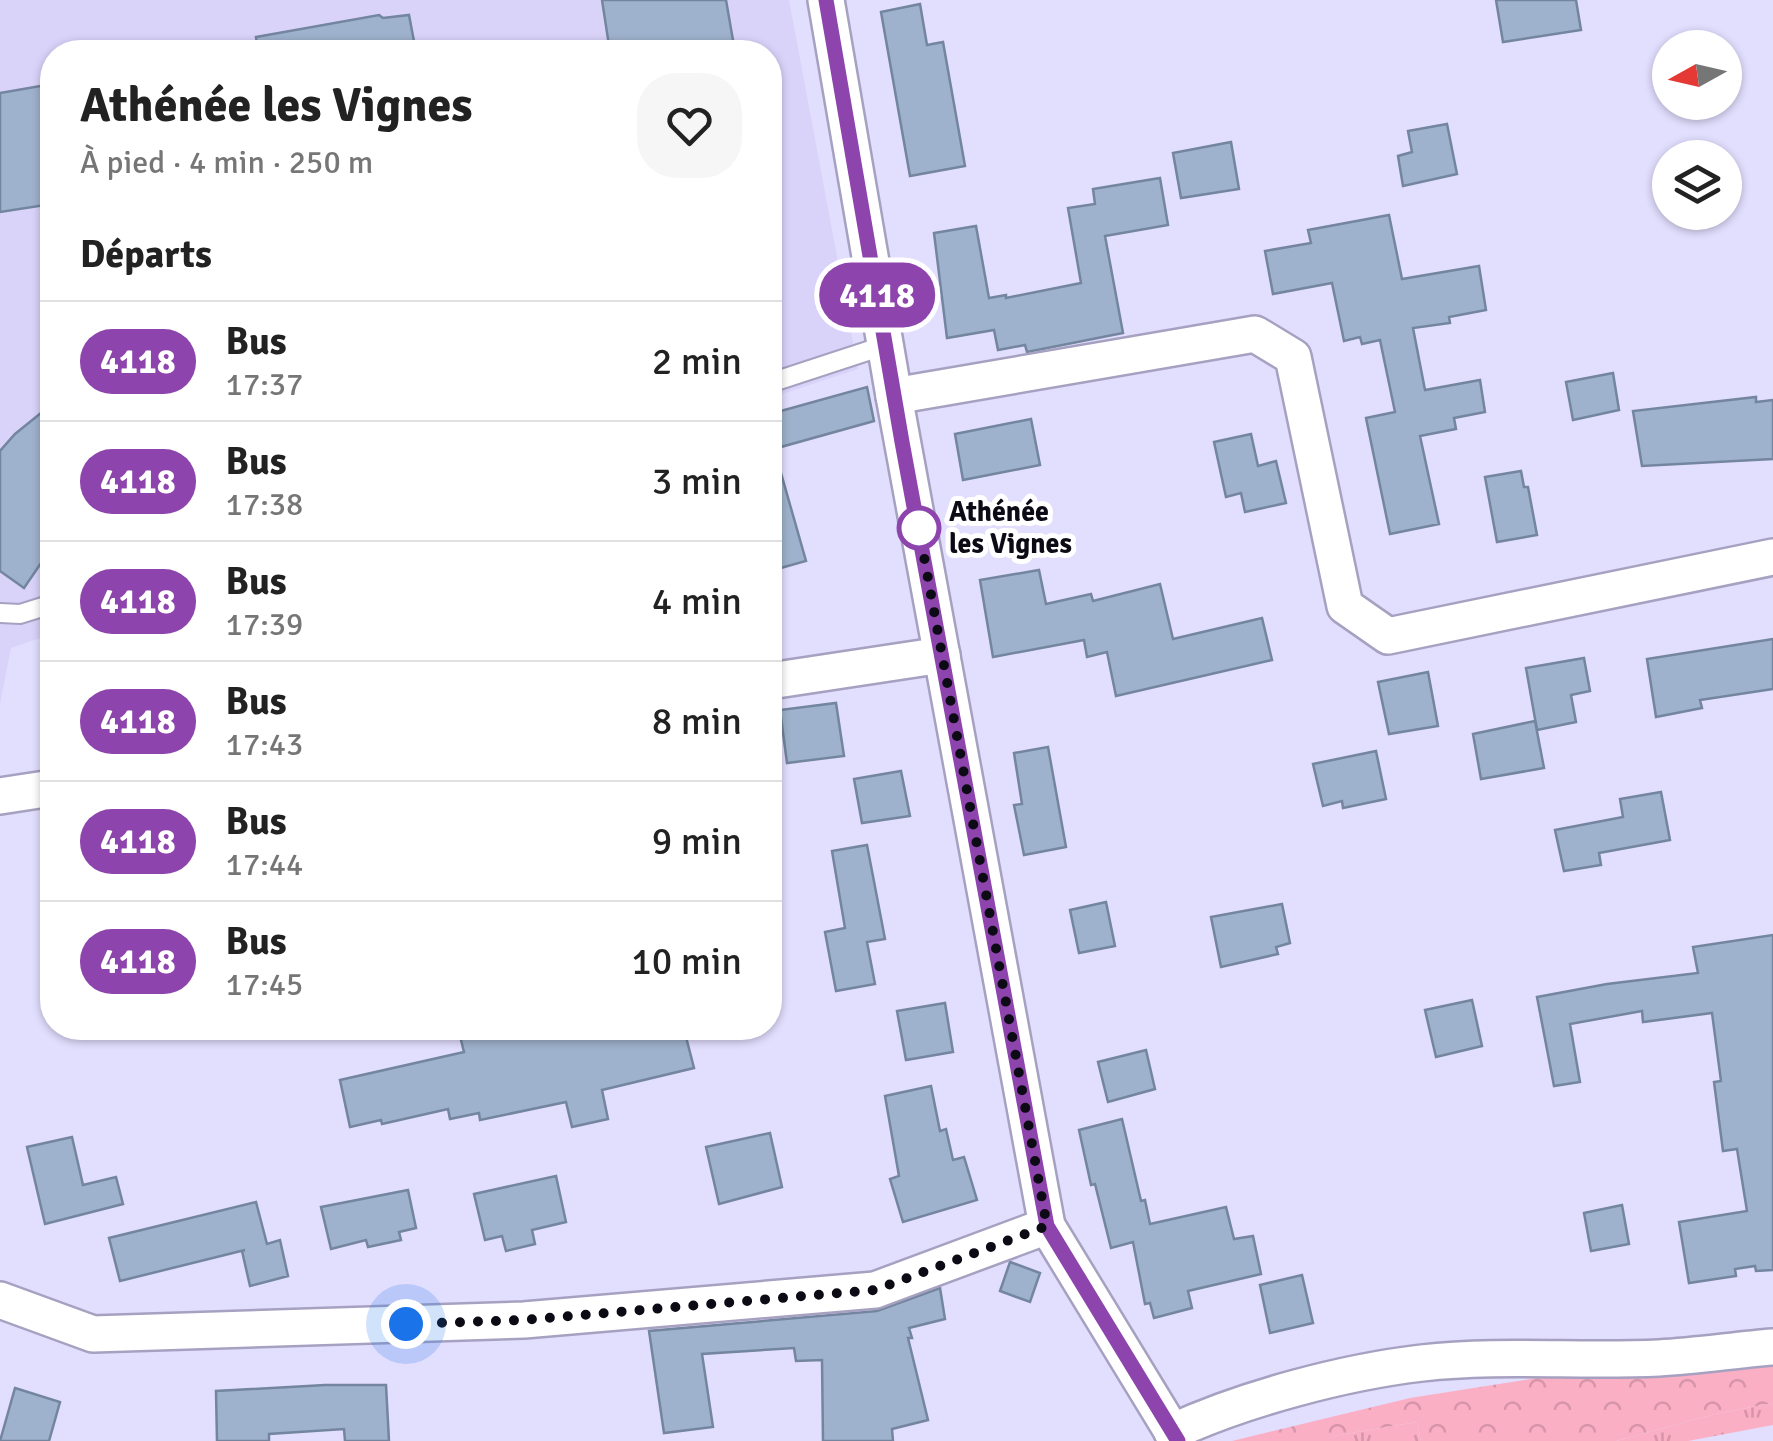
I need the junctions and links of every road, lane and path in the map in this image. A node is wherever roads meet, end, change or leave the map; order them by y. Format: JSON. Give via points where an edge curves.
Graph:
{"nodes":[{"id":1,"x":826,"y":0,"type":"edge"},
{"id":2,"x":886,"y":345,"type":"junction"},
{"id":3,"x":782,"y":379,"type":"edge"},
{"id":4,"x":894,"y":396,"type":"junction"},
{"id":5,"x":1773,"y":557,"type":"edge"},
{"id":6,"x":40,"y":608,"type":"edge"},
{"id":7,"x":0,"y":614,"type":"edge"},
{"id":8,"x":942,"y":655,"type":"junction"},
{"id":9,"x":782,"y":679,"type":"edge"},
{"id":10,"x":40,"y":790,"type":"edge"},
{"id":11,"x":0,"y":796,"type":"edge"},
{"id":12,"x":1047,"y":1226,"type":"junction"},
{"id":13,"x":0,"y":1300,"type":"edge"},
{"id":14,"x":1773,"y":1347,"type":"edge"},
{"id":15,"x":1175,"y":1436,"type":"edge"}],
"edges":[{"from":1,"to":2,"type":"street"},
{"from":2,"to":3,"type":"lane"},
{"from":2,"to":4,"type":"street"},
{"from":4,"to":5,"type":"street","via":[[1255,334],[1294,356],[1345,606],[1388,636]]},
{"from":4,"to":8,"type":"street"},
{"from":6,"to":7,"type":"lane"},
{"from":8,"to":9,"type":"street"},
{"from":8,"to":12,"type":"street"},
{"from":10,"to":11,"type":"street"},
{"from":12,"to":13,"type":"street","via":[[875,1290],[524,1320],[93,1334]]},
{"from":12,"to":15,"type":"street"},
{"from":14,"to":15,"type":"street","via":[[1658,1358],[1422,1363],[1308,1386],[1200,1418]]}]}
